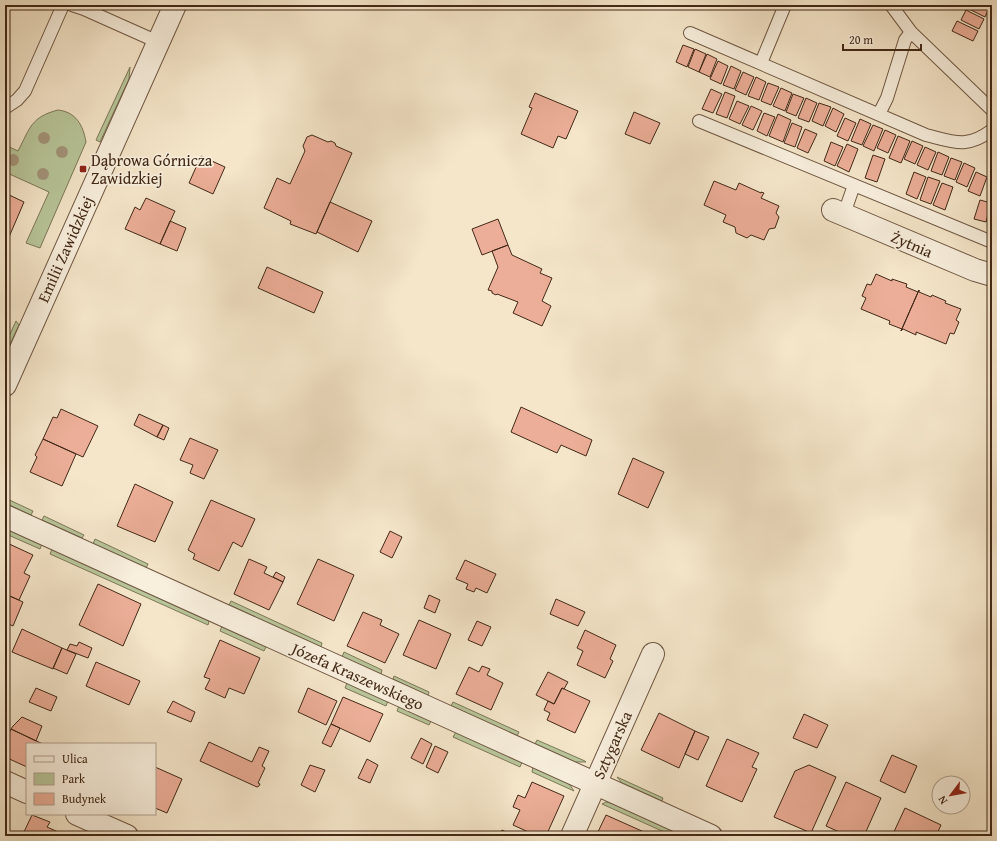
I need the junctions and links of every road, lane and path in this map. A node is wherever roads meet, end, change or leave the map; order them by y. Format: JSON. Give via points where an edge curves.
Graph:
{"nodes":[{"id":1,"x":63,"y":5,"type":"edge"},
{"id":2,"x":72,"y":5,"type":"edge"},
{"id":3,"x":175,"y":5,"type":"edge"},
{"id":4,"x":785,"y":5,"type":"edge"},
{"id":5,"x":891,"y":5,"type":"edge"},
{"id":6,"x":911,"y":32,"type":"junction"},
{"id":7,"x":690,"y":33,"type":"dead end"},
{"id":8,"x":158,"y":42,"type":"junction"},
{"id":9,"x":762,"y":63,"type":"junction"},
{"id":10,"x":5,"y":108,"type":"edge"},
{"id":11,"x":992,"y":110,"type":"edge"},
{"id":12,"x":879,"y":114,"type":"junction"},
{"id":13,"x":699,"y":121,"type":"dead end"},
{"id":14,"x":992,"y":130,"type":"edge"},
{"id":15,"x":854,"y":185,"type":"junction"},
{"id":16,"x":838,"y":212,"type":"joint"},
{"id":17,"x":992,"y":242,"type":"edge"},
{"id":18,"x":992,"y":275,"type":"edge"},
{"id":19,"x":5,"y":384,"type":"edge"},
{"id":20,"x":5,"y":516,"type":"edge"},
{"id":21,"x":653,"y":654,"type":"dead end"},
{"id":22,"x":5,"y":782,"type":"edge"},
{"id":23,"x":595,"y":784,"type":"junction"},
{"id":24,"x":26,"y":792,"type":"edge"},
{"id":25,"x":79,"y":815,"type":"edge"},
{"id":26,"x":127,"y":836,"type":"edge"},
{"id":27,"x":572,"y":836,"type":"edge"},
{"id":28,"x":711,"y":836,"type":"edge"}],
"edges":[{"from":1,"to":10,"type":"lane","via":[[25,91]]},
{"from":2,"to":8,"type":"lane"},
{"from":3,"to":8,"type":"street","name":"Emilii Zawidzkiej"},
{"from":4,"to":9,"type":"lane"},
{"from":5,"to":6,"type":"lane"},
{"from":6,"to":11,"type":"lane"},
{"from":6,"to":12,"type":"lane","via":[[904,44],[887,98]]},
{"from":7,"to":9,"type":"lane"},
{"from":8,"to":19,"type":"street","name":"Emilii Zawidzkiej"},
{"from":9,"to":12,"type":"lane"},
{"from":12,"to":14,"type":"lane","via":[[926,135],[964,143],[979,139]]},
{"from":13,"to":15,"type":"lane"},
{"from":15,"to":16,"type":"lane"},
{"from":15,"to":17,"type":"lane"},
{"from":16,"to":18,"type":"street","name":"Żytnia"},
{"from":20,"to":23,"type":"street","name":"Józefa Kraszewskiego"},
{"from":21,"to":23,"type":"street","name":"Sztygarska"},
{"from":22,"to":24,"type":"street"},
{"from":23,"to":27,"type":"street","name":"Sztygarska"},
{"from":23,"to":28,"type":"street","name":"Józefa Kraszewskiego"},
{"from":25,"to":26,"type":"street"}]}
